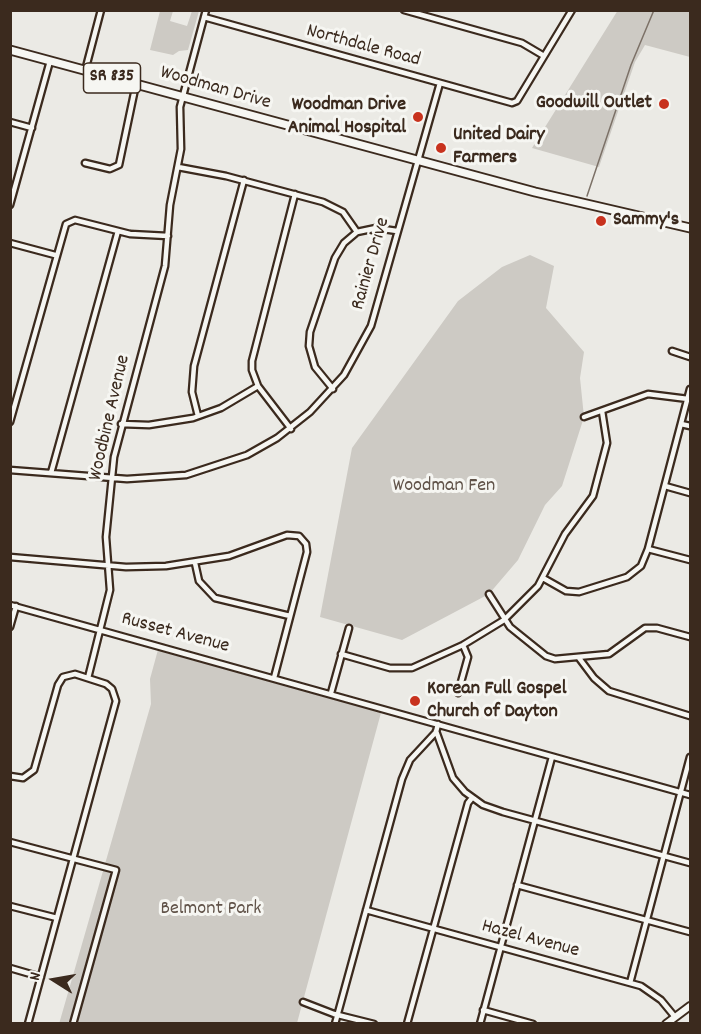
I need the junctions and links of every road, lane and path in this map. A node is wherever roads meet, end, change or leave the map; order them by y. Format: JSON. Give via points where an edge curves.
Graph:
{"nodes":[{"id":1,"x":101,"y":10,"type":"edge"},
{"id":2,"x":206,"y":10,"type":"edge"},
{"id":3,"x":404,"y":10,"type":"edge"},
{"id":4,"x":572,"y":10,"type":"edge"},
{"id":5,"x":204,"y":17,"type":"junction"},
{"id":6,"x":10,"y":50,"type":"edge"},
{"id":7,"x":543,"y":56,"type":"junction"},
{"id":8,"x":50,"y":61,"type":"junction"},
{"id":9,"x":86,"y":71,"type":"junction"},
{"id":10,"x":136,"y":84,"type":"junction"},
{"id":11,"x":440,"y":84,"type":"junction"},
{"id":12,"x":183,"y":97,"type":"junction"},
{"id":13,"x":10,"y":122,"type":"edge"},
{"id":14,"x":32,"y":128,"type":"junction"},
{"id":15,"x":418,"y":160,"type":"junction"},
{"id":16,"x":85,"y":163,"type":"dead end"},
{"id":17,"x":178,"y":167,"type":"junction"},
{"id":18,"x":244,"y":180,"type":"junction"},
{"id":19,"x":13,"y":186,"type":"edge"},
{"id":20,"x":295,"y":194,"type":"junction"},
{"id":21,"x":10,"y":205,"type":"edge"},
{"id":22,"x":690,"y":228,"type":"edge"},
{"id":23,"x":118,"y":231,"type":"junction"},
{"id":24,"x":397,"y":231,"type":"junction"},
{"id":25,"x":357,"y":232,"type":"junction"},
{"id":26,"x":168,"y":236,"type":"junction"},
{"id":27,"x":10,"y":243,"type":"edge"},
{"id":28,"x":56,"y":255,"type":"junction"},
{"id":29,"x":672,"y":351,"type":"dead end"},
{"id":30,"x":690,"y":357,"type":"edge"},
{"id":31,"x":258,"y":386,"type":"junction"},
{"id":32,"x":333,"y":389,"type":"junction"},
{"id":33,"x":690,"y":389,"type":"edge"},
{"id":34,"x":688,"y":399,"type":"junction"},
{"id":35,"x":602,"y":411,"type":"junction"},
{"id":36,"x":198,"y":416,"type":"junction"},
{"id":37,"x":584,"y":417,"type":"dead end"},
{"id":38,"x":10,"y":422,"type":"edge"},
{"id":39,"x":121,"y":424,"type":"junction"},
{"id":40,"x":681,"y":424,"type":"junction"},
{"id":41,"x":690,"y":426,"type":"edge"},
{"id":42,"x":291,"y":429,"type":"junction"},
{"id":43,"x":10,"y":470,"type":"edge"},
{"id":44,"x":51,"y":473,"type":"junction"},
{"id":45,"x":111,"y":478,"type":"junction"},
{"id":46,"x":665,"y":486,"type":"junction"},
{"id":47,"x":690,"y":493,"type":"edge"},
{"id":48,"x":648,"y":549,"type":"junction"},
{"id":49,"x":10,"y":557,"type":"edge"},
{"id":50,"x":690,"y":560,"type":"edge"},
{"id":51,"x":195,"y":563,"type":"junction"},
{"id":52,"x":108,"y":566,"type":"junction"},
{"id":53,"x":543,"y":578,"type":"junction"},
{"id":54,"x":489,"y":594,"type":"dead end"},
{"id":55,"x":13,"y":605,"type":"edge"},
{"id":56,"x":290,"y":616,"type":"junction"},
{"id":57,"x":504,"y":620,"type":"junction"},
{"id":58,"x":10,"y":627,"type":"edge"},
{"id":59,"x":349,"y":628,"type":"dead end"},
{"id":60,"x":101,"y":630,"type":"junction"},
{"id":61,"x":690,"y":637,"type":"edge"},
{"id":62,"x":463,"y":645,"type":"junction"},
{"id":63,"x":341,"y":654,"type":"junction"},
{"id":64,"x":579,"y":658,"type":"junction"},
{"id":65,"x":88,"y":678,"type":"junction"},
{"id":66,"x":274,"y":678,"type":"junction"},
{"id":67,"x":331,"y":693,"type":"junction"},
{"id":68,"x":458,"y":693,"type":"dead end"},
{"id":69,"x":690,"y":716,"type":"edge"},
{"id":70,"x":438,"y":724,"type":"junction"},
{"id":71,"x":436,"y":731,"type":"junction"},
{"id":72,"x":552,"y":757,"type":"junction"},
{"id":73,"x":690,"y":757,"type":"edge"},
{"id":74,"x":10,"y":776,"type":"edge"},
{"id":75,"x":681,"y":792,"type":"junction"},
{"id":76,"x":690,"y":795,"type":"edge"},
{"id":77,"x":472,"y":798,"type":"junction"},
{"id":78,"x":535,"y":821,"type":"junction"},
{"id":79,"x":10,"y":842,"type":"edge"},
{"id":80,"x":664,"y":856,"type":"junction"},
{"id":81,"x":73,"y":859,"type":"junction"},
{"id":82,"x":690,"y":863,"type":"edge"},
{"id":83,"x":517,"y":885,"type":"junction"},
{"id":84,"x":10,"y":906,"type":"edge"},
{"id":85,"x":366,"y":910,"type":"junction"},
{"id":86,"x":57,"y":918,"type":"junction"},
{"id":87,"x":647,"y":920,"type":"junction"},
{"id":88,"x":433,"y":929,"type":"junction"},
{"id":89,"x":690,"y":932,"type":"edge"},
{"id":90,"x":501,"y":948,"type":"junction"},
{"id":91,"x":10,"y":968,"type":"edge"},
{"id":92,"x":41,"y":977,"type":"junction"},
{"id":93,"x":630,"y":983,"type":"junction"},
{"id":94,"x":303,"y":1002,"type":"dead end"},
{"id":95,"x":690,"y":1005,"type":"edge"},
{"id":96,"x":483,"y":1010,"type":"junction"},
{"id":97,"x":337,"y":1015,"type":"junction"},
{"id":98,"x":675,"y":1017,"type":"junction"},
{"id":99,"x":28,"y":1023,"type":"edge"},
{"id":100,"x":73,"y":1023,"type":"edge"},
{"id":101,"x":335,"y":1023,"type":"edge"},
{"id":102,"x":374,"y":1023,"type":"edge"},
{"id":103,"x":407,"y":1023,"type":"edge"},
{"id":104,"x":480,"y":1023,"type":"edge"},
{"id":105,"x":533,"y":1023,"type":"edge"},
{"id":106,"x":666,"y":1023,"type":"edge"}],
"edges":[{"from":1,"to":9,"type":"street"},
{"from":2,"to":5,"type":"street","name":"Woodbine Avenue"},
{"from":3,"to":7,"type":"street","via":[[522,43]]},
{"from":4,"to":7,"type":"street"},
{"from":5,"to":11,"type":"street","name":"Northdale Road"},
{"from":5,"to":12,"type":"street","name":"Woodbine Avenue"},
{"from":6,"to":8,"type":"main road","name":"Woodman Drive","number":"SR 835"},
{"from":7,"to":11,"type":"street","name":"Northdale Road","via":[[514,102]]},
{"from":8,"to":9,"type":"main road","name":"Woodman Drive","number":"SR 835"},
{"from":8,"to":14,"type":"street"},
{"from":9,"to":10,"type":"main road","name":"Woodman Drive","number":"SR 835"},
{"from":10,"to":12,"type":"main road","name":"Woodman Drive","number":"SR 835"},
{"from":10,"to":16,"type":"street","via":[[119,165],[110,169]]},
{"from":11,"to":15,"type":"street","name":"Rainier Drive"},
{"from":12,"to":15,"type":"main road","name":"Woodman Drive","number":"SR 835"},
{"from":12,"to":17,"type":"street","name":"Woodbine Avenue"},
{"from":13,"to":14,"type":"street"},
{"from":14,"to":19,"type":"street"},
{"from":15,"to":22,"type":"main road","name":"Woodman Drive","number":"SR 835"},
{"from":15,"to":24,"type":"street","name":"Rainier Drive"},
{"from":17,"to":18,"type":"street"},
{"from":17,"to":26,"type":"street","name":"Woodbine Avenue"},
{"from":18,"to":20,"type":"street"},
{"from":18,"to":36,"type":"street","via":[[193,369],[192,392]]},
{"from":19,"to":21,"type":"street"},
{"from":20,"to":25,"type":"street","via":[[337,207]]},
{"from":20,"to":31,"type":"street","via":[[252,353],[252,370]]},
{"from":23,"to":26,"type":"street"},
{"from":23,"to":28,"type":"street","via":[[71,220],[63,227]]},
{"from":23,"to":44,"type":"street"},
{"from":24,"to":25,"type":"street","via":[[376,228]]},
{"from":24,"to":32,"type":"street","name":"Rainier Drive","via":[[368,332]]},
{"from":25,"to":32,"type":"street","via":[[335,258],[309,338],[315,367]]},
{"from":26,"to":39,"type":"street","name":"Woodbine Avenue","via":[[165,266]]},
{"from":27,"to":28,"type":"street"},
{"from":28,"to":38,"type":"street"},
{"from":29,"to":30,"type":"street"},
{"from":31,"to":36,"type":"street","via":[[235,401]]},
{"from":31,"to":42,"type":"street"},
{"from":32,"to":42,"type":"street","name":"Rainier Drive"},
{"from":33,"to":34,"type":"street"},
{"from":34,"to":35,"type":"street","via":[[648,394]]},
{"from":34,"to":40,"type":"street"},
{"from":35,"to":37,"type":"street"},
{"from":35,"to":53,"type":"street","via":[[607,443],[596,488],[565,534]]},
{"from":36,"to":39,"type":"street","via":[[149,425]]},
{"from":39,"to":45,"type":"street","name":"Woodbine Avenue"},
{"from":40,"to":41,"type":"street"},
{"from":40,"to":46,"type":"street"},
{"from":42,"to":45,"type":"street","name":"Rainier Drive","via":[[247,455],[202,471],[153,479]]},
{"from":43,"to":44,"type":"street","name":"Rainier Drive"},
{"from":44,"to":45,"type":"street","name":"Rainier Drive"},
{"from":45,"to":52,"type":"street","name":"Woodbine Avenue"},
{"from":46,"to":47,"type":"street"},
{"from":46,"to":48,"type":"street"},
{"from":48,"to":50,"type":"street"},
{"from":48,"to":53,"type":"street","via":[[634,573],[585,591],[566,591]]},
{"from":49,"to":52,"type":"street"},
{"from":51,"to":52,"type":"street"},
{"from":51,"to":56,"type":"street","via":[[202,587],[215,598]]},
{"from":51,"to":56,"type":"street","via":[[295,534],[304,540],[307,552]]},
{"from":52,"to":60,"type":"street","name":"Woodbine Avenue","via":[[110,590]]},
{"from":53,"to":57,"type":"street"},
{"from":54,"to":57,"type":"street"},
{"from":55,"to":58,"type":"street"},
{"from":55,"to":60,"type":"street","name":"Russet Avenue"},
{"from":56,"to":66,"type":"street"},
{"from":57,"to":62,"type":"street"},
{"from":57,"to":64,"type":"street","via":[[546,656]]},
{"from":59,"to":63,"type":"street"},
{"from":60,"to":65,"type":"street","name":"Woodbine Avenue"},
{"from":60,"to":66,"type":"street","name":"Russet Avenue"},
{"from":61,"to":64,"type":"street","via":[[645,628],[609,654]]},
{"from":62,"to":63,"type":"street","via":[[405,669]]},
{"from":62,"to":68,"type":"street","via":[[468,657]]},
{"from":63,"to":67,"type":"street"},
{"from":64,"to":69,"type":"street","via":[[609,692]]},
{"from":65,"to":74,"type":"street","via":[[71,674],[60,681],[35,768],[23,778]]},
{"from":65,"to":81,"type":"street","via":[[109,686],[116,701]]},
{"from":66,"to":67,"type":"street","name":"Russet Avenue"},
{"from":67,"to":70,"type":"street","name":"Russet Avenue"},
{"from":70,"to":71,"type":"street"},
{"from":70,"to":72,"type":"street","name":"Russet Avenue"},
{"from":71,"to":77,"type":"street","via":[[449,770]]},
{"from":71,"to":85,"type":"street","via":[[405,771]]},
{"from":72,"to":75,"type":"street","name":"Russet Avenue"},
{"from":72,"to":78,"type":"street"},
{"from":73,"to":75,"type":"street"},
{"from":75,"to":76,"type":"street","name":"Russet Avenue"},
{"from":75,"to":80,"type":"street"},
{"from":77,"to":78,"type":"street","via":[[492,809]]},
{"from":77,"to":88,"type":"street"},
{"from":78,"to":80,"type":"street"},
{"from":78,"to":83,"type":"street"},
{"from":79,"to":81,"type":"street"},
{"from":80,"to":82,"type":"street"},
{"from":80,"to":87,"type":"street"},
{"from":81,"to":86,"type":"street"},
{"from":81,"to":100,"type":"street","via":[[116,870]]},
{"from":83,"to":87,"type":"street"},
{"from":83,"to":90,"type":"street"},
{"from":84,"to":86,"type":"street"},
{"from":85,"to":88,"type":"street","name":"Hazel Avenue"},
{"from":85,"to":97,"type":"street"},
{"from":86,"to":92,"type":"street"},
{"from":87,"to":89,"type":"street"},
{"from":87,"to":93,"type":"street"},
{"from":88,"to":90,"type":"street","name":"Hazel Avenue"},
{"from":88,"to":103,"type":"street"},
{"from":90,"to":93,"type":"street","name":"Hazel Avenue"},
{"from":90,"to":96,"type":"street"},
{"from":91,"to":92,"type":"street"},
{"from":92,"to":99,"type":"street"},
{"from":93,"to":98,"type":"street","name":"Hazel Avenue","via":[[654,994]]},
{"from":94,"to":97,"type":"street"},
{"from":95,"to":98,"type":"street"},
{"from":96,"to":104,"type":"street"},
{"from":96,"to":105,"type":"street"},
{"from":97,"to":101,"type":"street"},
{"from":97,"to":102,"type":"street"},
{"from":98,"to":106,"type":"street"}]}
